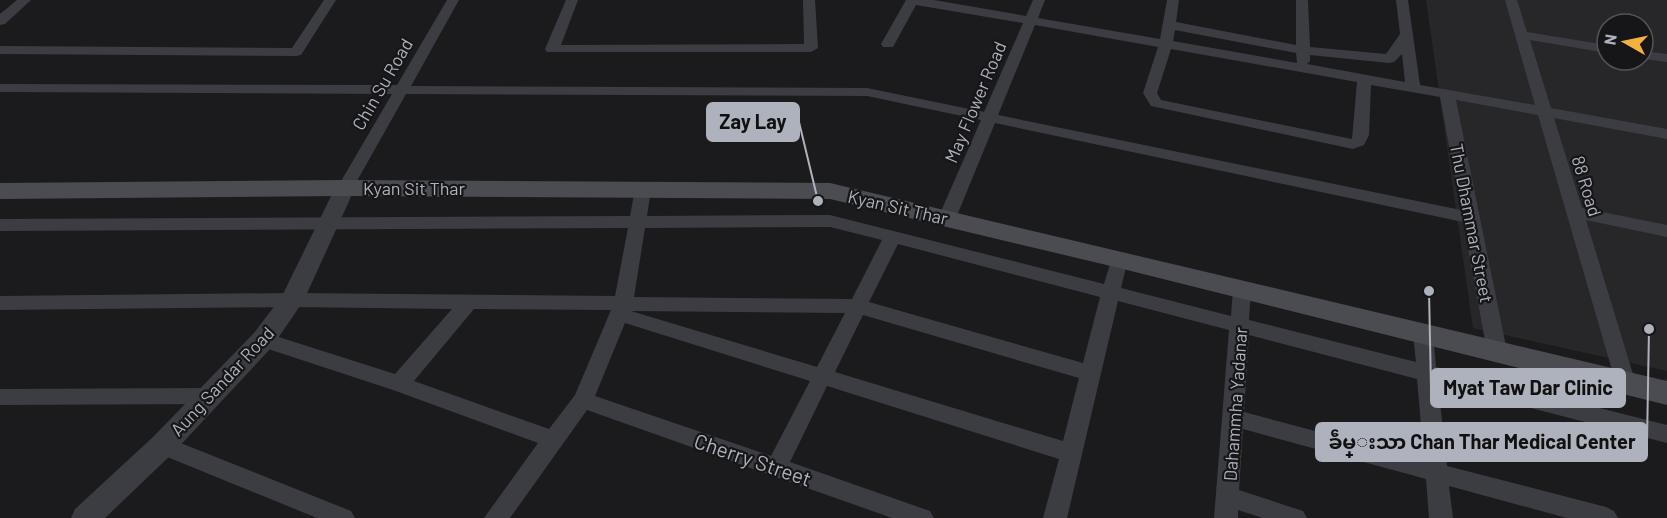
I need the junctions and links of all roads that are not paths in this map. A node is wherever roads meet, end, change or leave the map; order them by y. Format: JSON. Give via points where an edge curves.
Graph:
{"nodes":[{"id":1,"x":25,"y":0,"type":"edge"},
{"id":2,"x":330,"y":0,"type":"edge"},
{"id":3,"x":453,"y":0,"type":"edge"},
{"id":4,"x":572,"y":0,"type":"edge"},
{"id":5,"x":809,"y":0,"type":"edge"},
{"id":6,"x":912,"y":0,"type":"edge"},
{"id":7,"x":1039,"y":0,"type":"edge"},
{"id":8,"x":1173,"y":0,"type":"edge"},
{"id":9,"x":1302,"y":0,"type":"edge"},
{"id":10,"x":1402,"y":0,"type":"edge"},
{"id":11,"x":1511,"y":0,"type":"edge"},
{"id":12,"x":1031,"y":20,"type":"junction"},
{"id":13,"x":0,"y":21,"type":"edge"},
{"id":14,"x":1169,"y":25,"type":"junction"},
{"id":15,"x":1407,"y":35,"type":"junction"},
{"id":16,"x":1521,"y":35,"type":"junction"},
{"id":17,"x":888,"y":44,"type":"dead end"},
{"id":18,"x":1166,"y":44,"type":"junction"},
{"id":19,"x":1595,"y":47,"type":"edge"},
{"id":20,"x":0,"y":50,"type":"edge"},
{"id":21,"x":1303,"y":50,"type":"junction"},
{"id":22,"x":1304,"y":68,"type":"junction"},
{"id":23,"x":1364,"y":79,"type":"junction"},
{"id":24,"x":1413,"y":87,"type":"junction"},
{"id":25,"x":0,"y":88,"type":"edge"},
{"id":26,"x":401,"y":90,"type":"junction"},
{"id":27,"x":1447,"y":94,"type":"junction"},
{"id":28,"x":1544,"y":111,"type":"junction"},
{"id":29,"x":990,"y":119,"type":"junction"},
{"id":30,"x":1667,"y":134,"type":"edge"},
{"id":31,"x":345,"y":188,"type":"junction"},
{"id":32,"x":643,"y":189,"type":"junction"},
{"id":33,"x":0,"y":191,"type":"edge"},
{"id":34,"x":1575,"y":212,"type":"junction"},
{"id":35,"x":947,"y":218,"type":"junction"},
{"id":36,"x":1471,"y":218,"type":"junction"},
{"id":37,"x":638,"y":220,"type":"junction"},
{"id":38,"x":329,"y":222,"type":"junction"},
{"id":39,"x":0,"y":225,"type":"edge"},
{"id":40,"x":1667,"y":231,"type":"edge"},
{"id":41,"x":893,"y":237,"type":"junction"},
{"id":42,"x":1119,"y":259,"type":"junction"},
{"id":43,"x":1242,"y":289,"type":"junction"},
{"id":44,"x":1111,"y":292,"type":"junction"},
{"id":45,"x":292,"y":300,"type":"junction"},
{"id":46,"x":469,"y":302,"type":"junction"},
{"id":47,"x":0,"y":303,"type":"edge"},
{"id":48,"x":858,"y":306,"type":"junction"},
{"id":49,"x":621,"y":309,"type":"junction"},
{"id":50,"x":1241,"y":325,"type":"junction"},
{"id":51,"x":1423,"y":334,"type":"junction"},
{"id":52,"x":263,"y":340,"type":"junction"},
{"id":53,"x":1497,"y":351,"type":"junction"},
{"id":54,"x":1427,"y":373,"type":"junction"},
{"id":55,"x":1091,"y":374,"type":"junction"},
{"id":56,"x":822,"y":377,"type":"junction"},
{"id":57,"x":399,"y":384,"type":"junction"},
{"id":58,"x":1626,"y":384,"type":"junction"},
{"id":59,"x":1667,"y":393,"type":"edge"},
{"id":60,"x":210,"y":396,"type":"junction"},
{"id":61,"x":0,"y":397,"type":"edge"},
{"id":62,"x":583,"y":400,"type":"junction"},
{"id":63,"x":1233,"y":418,"type":"junction"},
{"id":64,"x":1667,"y":434,"type":"edge"},
{"id":65,"x":552,"y":439,"type":"junction"},
{"id":66,"x":162,"y":445,"type":"junction"},
{"id":67,"x":1071,"y":453,"type":"junction"},
{"id":68,"x":776,"y":467,"type":"junction"},
{"id":69,"x":1437,"y":473,"type":"junction"},
{"id":70,"x":1227,"y":507,"type":"edge"},
{"id":71,"x":338,"y":517,"type":"edge"},
{"id":72,"x":85,"y":518,"type":"edge"},
{"id":73,"x":496,"y":518,"type":"edge"},
{"id":74,"x":922,"y":518,"type":"edge"},
{"id":75,"x":1055,"y":518,"type":"edge"},
{"id":76,"x":1295,"y":518,"type":"edge"},
{"id":77,"x":1441,"y":518,"type":"edge"},
{"id":78,"x":1606,"y":518,"type":"edge"}],
"edges":[{"from":1,"to":13,"type":"street"},
{"from":2,"to":20,"type":"street","via":[[296,51]]},
{"from":3,"to":26,"type":"street","name":"Chin Su Road"},
{"from":4,"to":5,"type":"street","via":[[552,49],[811,48]]},
{"from":6,"to":12,"type":"street"},
{"from":6,"to":17,"type":"street"},
{"from":7,"to":12,"type":"street","name":"May Flower Road"},
{"from":8,"to":14,"type":"street"},
{"from":9,"to":21,"type":"street"},
{"from":10,"to":15,"type":"street"},
{"from":11,"to":16,"type":"street","name":"88 Road"},
{"from":12,"to":18,"type":"street"},
{"from":12,"to":29,"type":"street","name":"May Flower Road"},
{"from":14,"to":18,"type":"street"},
{"from":14,"to":21,"type":"street"},
{"from":15,"to":21,"type":"street","via":[[1389,59]]},
{"from":15,"to":24,"type":"street"},
{"from":16,"to":19,"type":"street"},
{"from":16,"to":28,"type":"street","name":"88 Road"},
{"from":18,"to":22,"type":"street"},
{"from":18,"to":23,"type":"street","via":[[1150,93],[1156,103],[1353,144],[1361,135]]},
{"from":21,"to":22,"type":"street"},
{"from":22,"to":23,"type":"street"},
{"from":23,"to":24,"type":"street"},
{"from":24,"to":27,"type":"street"},
{"from":25,"to":26,"type":"street"},
{"from":26,"to":29,"type":"street","via":[[867,92]]},
{"from":26,"to":31,"type":"street","name":"Chin Su Road"},
{"from":27,"to":28,"type":"street"},
{"from":27,"to":36,"type":"street","name":"Thu Dhammar Street"},
{"from":28,"to":30,"type":"street"},
{"from":28,"to":34,"type":"street","name":"88 Road"},
{"from":29,"to":35,"type":"street","name":"May Flower Road"},
{"from":29,"to":36,"type":"street"},
{"from":31,"to":32,"type":"main road","name":"Kyan Sit Thar"},
{"from":31,"to":33,"type":"main road","name":"Kyan Sit Thar"},
{"from":31,"to":38,"type":"street","name":"Aung Sandar Road"},
{"from":32,"to":35,"type":"main road","name":"Kyan Sit Thar","via":[[830,191]]},
{"from":32,"to":37,"type":"street"},
{"from":34,"to":40,"type":"street"},
{"from":34,"to":58,"type":"street","name":"88 Road"},
{"from":35,"to":42,"type":"main road","name":"Kyan Sit Thar"},
{"from":36,"to":53,"type":"street","name":"Thu Dhammar Street"},
{"from":37,"to":38,"type":"street"},
{"from":37,"to":41,"type":"street","via":[[831,221]]},
{"from":37,"to":49,"type":"street"},
{"from":38,"to":39,"type":"street"},
{"from":38,"to":45,"type":"street","name":"Aung Sandar Road"},
{"from":41,"to":44,"type":"street"},
{"from":41,"to":48,"type":"street"},
{"from":42,"to":43,"type":"main road","name":"Kyan Sit Thar"},
{"from":42,"to":44,"type":"street"},
{"from":43,"to":50,"type":"street","name":"Dahammha Yadanar"},
{"from":43,"to":51,"type":"main road","name":"Kyan Sit Thar"},
{"from":44,"to":50,"type":"street"},
{"from":44,"to":55,"type":"street"},
{"from":45,"to":46,"type":"street"},
{"from":45,"to":47,"type":"street"},
{"from":45,"to":52,"type":"street","name":"Aung Sandar Road"},
{"from":46,"to":49,"type":"street"},
{"from":46,"to":57,"type":"street"},
{"from":48,"to":49,"type":"street"},
{"from":48,"to":55,"type":"street"},
{"from":48,"to":56,"type":"street"},
{"from":49,"to":56,"type":"street"},
{"from":49,"to":62,"type":"street"},
{"from":50,"to":54,"type":"street"},
{"from":50,"to":63,"type":"street","name":"Dahammha Yadanar"},
{"from":51,"to":53,"type":"main road","name":"Kyan Sit Thar"},
{"from":51,"to":54,"type":"street"},
{"from":52,"to":57,"type":"street"},
{"from":52,"to":60,"type":"street","name":"Aung Sandar Road"},
{"from":53,"to":58,"type":"main road","name":"Kyan Sit Thar"},
{"from":54,"to":64,"type":"street"},
{"from":54,"to":69,"type":"street"},
{"from":55,"to":67,"type":"street"},
{"from":56,"to":67,"type":"street"},
{"from":56,"to":68,"type":"street"},
{"from":57,"to":65,"type":"street"},
{"from":58,"to":59,"type":"main road","name":"Kyan Sit Thar"},
{"from":60,"to":61,"type":"street"},
{"from":60,"to":66,"type":"street","name":"Aung Sandar Road"},
{"from":62,"to":65,"type":"street"},
{"from":62,"to":68,"type":"street","name":"Cherry Street"},
{"from":63,"to":69,"type":"street"},
{"from":63,"to":70,"type":"street","name":"Dahammha Yadanar"},
{"from":65,"to":73,"type":"street"},
{"from":66,"to":71,"type":"street"},
{"from":66,"to":72,"type":"street","name":"Aung Sandar Road"},
{"from":67,"to":75,"type":"street"},
{"from":68,"to":74,"type":"street","name":"Cherry Street"},
{"from":69,"to":77,"type":"street"},
{"from":69,"to":78,"type":"street"},
{"from":70,"to":76,"type":"street"}]}
